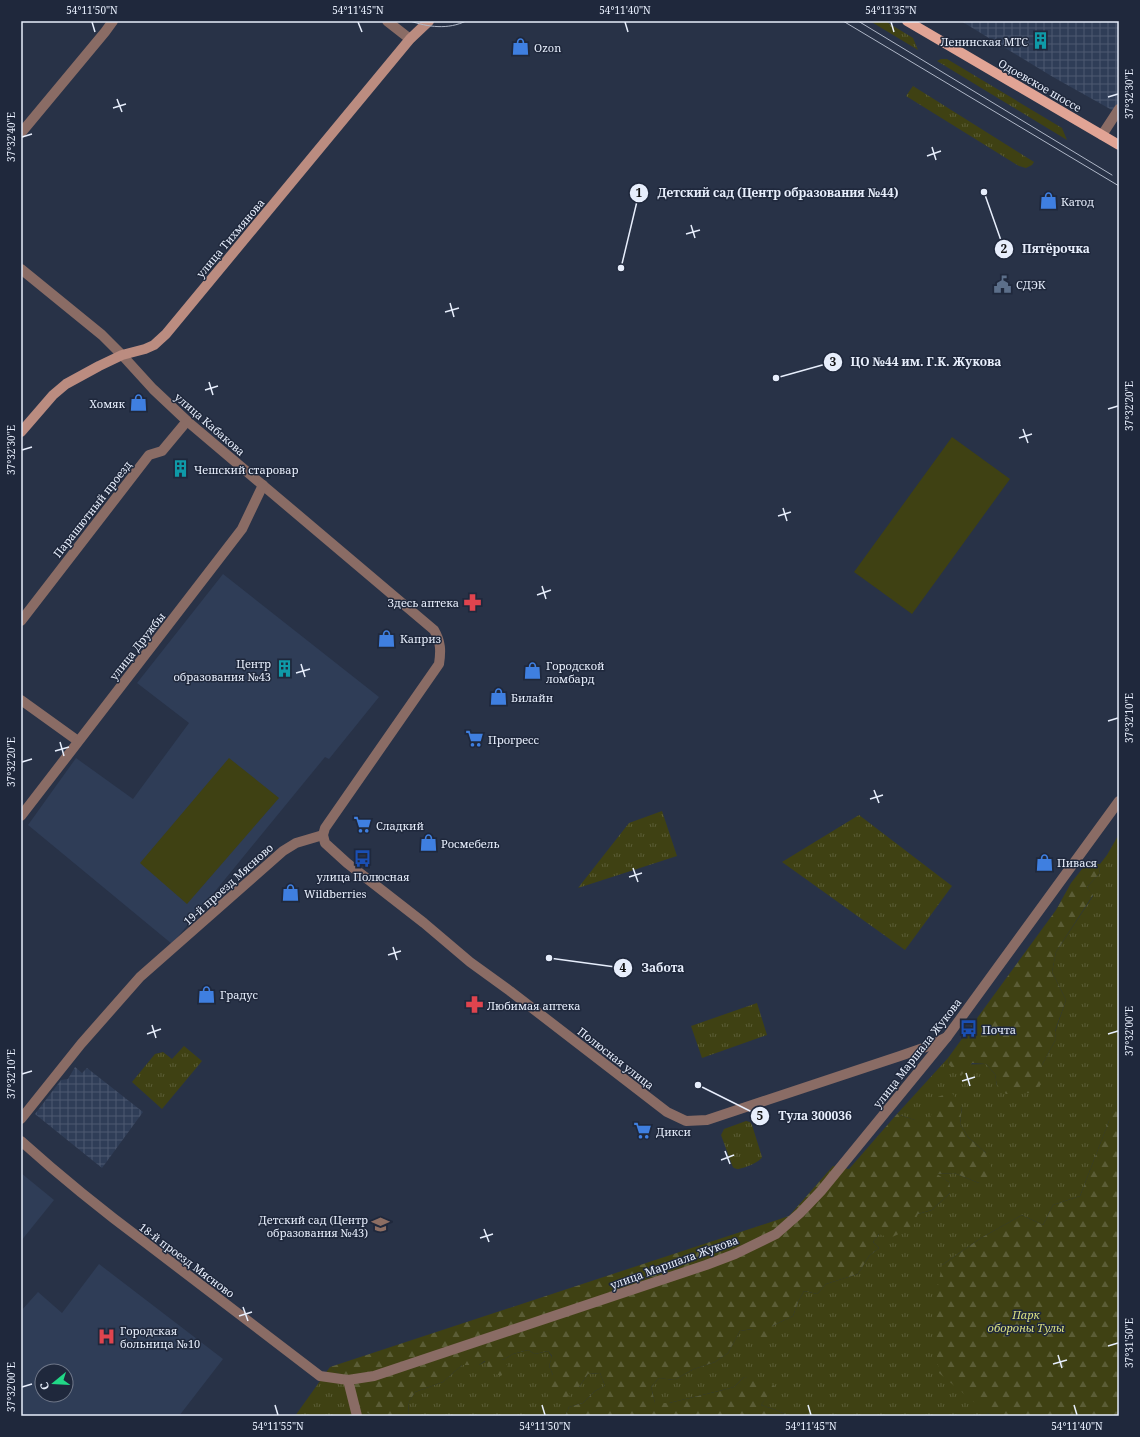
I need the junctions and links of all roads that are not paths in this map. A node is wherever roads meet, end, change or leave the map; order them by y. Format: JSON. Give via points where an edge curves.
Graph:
{"nodes":[{"id":1,"x":113,"y":21,"type":"edge"},
{"id":2,"x":387,"y":21,"type":"edge"},
{"id":3,"x":429,"y":21,"type":"edge"},
{"id":4,"x":907,"y":21,"type":"edge"},
{"id":5,"x":410,"y":39,"type":"junction"},
{"id":6,"x":1119,"y":109,"type":"edge"},
{"id":7,"x":21,"y":133,"type":"edge"},
{"id":8,"x":1102,"y":135,"type":"junction"},
{"id":9,"x":1119,"y":145,"type":"edge"},
{"id":10,"x":21,"y":271,"type":"edge"},
{"id":11,"x":122,"y":355,"type":"junction"},
{"id":12,"x":187,"y":421,"type":"junction"},
{"id":13,"x":21,"y":432,"type":"edge"},
{"id":14,"x":263,"y":485,"type":"junction"},
{"id":15,"x":21,"y":621,"type":"edge"},
{"id":16,"x":21,"y":700,"type":"edge"},
{"id":17,"x":78,"y":741,"type":"junction"},
{"id":18,"x":1119,"y":801,"type":"edge"},
{"id":19,"x":21,"y":816,"type":"edge"},
{"id":20,"x":323,"y":835,"type":"junction"},
{"id":21,"x":947,"y":1037,"type":"junction"},
{"id":22,"x":21,"y":1118,"type":"edge"},
{"id":23,"x":21,"y":1141,"type":"edge"},
{"id":24,"x":348,"y":1380,"type":"junction"},
{"id":25,"x":357,"y":1416,"type":"edge"}],
"edges":[{"from":1,"to":7,"type":"street"},
{"from":2,"to":5,"type":"street"},
{"from":3,"to":5,"type":"street","name":"улица Тихмянова"},
{"from":4,"to":8,"type":"main road","name":"Одоевское шоссе"},
{"from":5,"to":11,"type":"street","name":"улица Тихмянова","via":[[166,334],[145,349]]},
{"from":6,"to":8,"type":"street"},
{"from":8,"to":9,"type":"main road","name":"Одоевское шоссе"},
{"from":10,"to":11,"type":"street","name":"улица Кабакова","via":[[102,335]]},
{"from":11,"to":12,"type":"street","name":"улица Кабакова","via":[[153,390]]},
{"from":11,"to":13,"type":"street","name":"улица Тихмянова","via":[[66,384]]},
{"from":12,"to":14,"type":"street","name":"улица Кабакова"},
{"from":12,"to":15,"type":"street","name":"Парашютный проезд","via":[[162,451],[149,455]]},
{"from":14,"to":17,"type":"street","name":"улица Дружбы","via":[[242,529]]},
{"from":14,"to":20,"type":"street","name":"улица Кабакова","via":[[434,630],[441,647],[439,664],[327,823]]},
{"from":16,"to":17,"type":"street"},
{"from":17,"to":19,"type":"street","name":"улица Дружбы"},
{"from":18,"to":21,"type":"street","name":"улица Маршала Жукова"},
{"from":20,"to":21,"type":"street","name":"Полюсная улица","via":[[325,842],[347,863],[470,962],[667,1112],[686,1122],[707,1120],[885,1062]]},
{"from":20,"to":22,"type":"street","name":"19-й проезд Мясново","via":[[296,843],[283,851],[140,978],[80,1044]]},
{"from":21,"to":24,"type":"street","name":"улица Маршала Жукова","via":[[821,1191],[776,1234],[706,1265],[374,1376]]},
{"from":23,"to":24,"type":"street","name":"18-й проезд Мясново","via":[[130,1232],[320,1376]]},
{"from":24,"to":25,"type":"street"}]}
